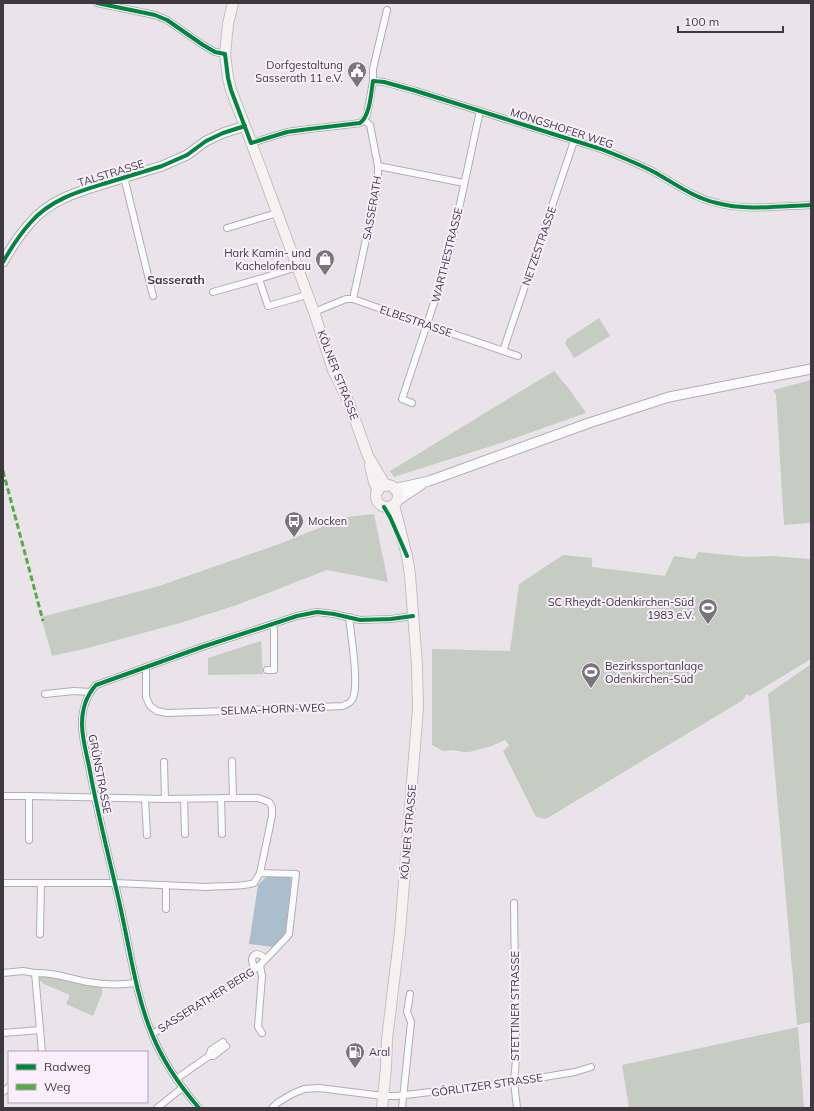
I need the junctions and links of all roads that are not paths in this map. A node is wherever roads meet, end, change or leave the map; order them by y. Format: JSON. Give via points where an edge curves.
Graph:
{"nodes":[{"id":1,"x":97,"y":3,"type":"edge"},
{"id":2,"x":233,"y":3,"type":"edge"},
{"id":3,"x":386,"y":10,"type":"dead end"},
{"id":4,"x":225,"y":54,"type":"junction"},
{"id":5,"x":374,"y":81,"type":"junction"},
{"id":6,"x":480,"y":111,"type":"junction"},
{"id":7,"x":364,"y":120,"type":"junction"},
{"id":8,"x":245,"y":126,"type":"junction"},
{"id":9,"x":574,"y":141,"type":"junction"},
{"id":10,"x":251,"y":143,"type":"junction"},
{"id":11,"x":378,"y":166,"type":"junction"},
{"id":12,"x":124,"y":177,"type":"junction"},
{"id":13,"x":464,"y":183,"type":"junction"},
{"id":14,"x":811,"y":205,"type":"edge"},
{"id":15,"x":277,"y":213,"type":"junction"},
{"id":16,"x":227,"y":228,"type":"dead end"},
{"id":17,"x":3,"y":262,"type":"edge"},
{"id":18,"x":297,"y":268,"type":"junction"},
{"id":19,"x":259,"y":279,"type":"junction"},
{"id":20,"x":213,"y":292,"type":"dead end"},
{"id":21,"x":308,"y":295,"type":"junction"},
{"id":22,"x":152,"y":296,"type":"dead end"},
{"id":23,"x":353,"y":299,"type":"junction"},
{"id":24,"x":314,"y":312,"type":"junction"},
{"id":25,"x":427,"y":325,"type":"junction"},
{"id":26,"x":503,"y":351,"type":"junction"},
{"id":27,"x":518,"y":356,"type":"dead end"},
{"id":28,"x":811,"y":369,"type":"edge"},
{"id":29,"x":811,"y":374,"type":"edge"},
{"id":30,"x":760,"y":378,"type":"junction"},
{"id":31,"x":412,"y":403,"type":"dead end"},
{"id":32,"x":429,"y":481,"type":"junction"},
{"id":33,"x":386,"y":488,"type":"junction"},
{"id":34,"x":392,"y":504,"type":"junction"},
{"id":35,"x":413,"y":616,"type":"junction"},
{"id":36,"x":349,"y":617,"type":"junction"},
{"id":37,"x":272,"y":625,"type":"junction"},
{"id":38,"x":146,"y":667,"type":"junction"},
{"id":39,"x":267,"y":670,"type":"dead end"},
{"id":40,"x":90,"y":692,"type":"junction"},
{"id":41,"x":45,"y":694,"type":"dead end"},
{"id":42,"x":232,"y":761,"type":"dead end"},
{"id":43,"x":164,"y":762,"type":"dead end"},
{"id":44,"x":3,"y":796,"type":"edge"},
{"id":45,"x":29,"y":796,"type":"junction"},
{"id":46,"x":95,"y":797,"type":"junction"},
{"id":47,"x":221,"y":798,"type":"junction"},
{"id":48,"x":233,"y":798,"type":"junction"},
{"id":49,"x":145,"y":799,"type":"junction"},
{"id":50,"x":165,"y":799,"type":"junction"},
{"id":51,"x":184,"y":799,"type":"junction"},
{"id":52,"x":185,"y":834,"type":"dead end"},
{"id":53,"x":222,"y":834,"type":"dead end"},
{"id":54,"x":146,"y":835,"type":"dead end"},
{"id":55,"x":29,"y":840,"type":"dead end"},
{"id":56,"x":260,"y":873,"type":"junction"},
{"id":57,"x":3,"y":883,"type":"edge"},
{"id":58,"x":41,"y":883,"type":"junction"},
{"id":59,"x":115,"y":883,"type":"junction"},
{"id":60,"x":166,"y":885,"type":"junction"},
{"id":61,"x":514,"y":903,"type":"dead end"},
{"id":62,"x":166,"y":909,"type":"dead end"},
{"id":63,"x":40,"y":934,"type":"dead end"},
{"id":64,"x":266,"y":959,"type":"junction"},
{"id":65,"x":260,"y":965,"type":"junction"},
{"id":66,"x":255,"y":969,"type":"junction"},
{"id":67,"x":3,"y":973,"type":"edge"},
{"id":68,"x":35,"y":973,"type":"junction"},
{"id":69,"x":136,"y":983,"type":"junction"},
{"id":70,"x":410,"y":994,"type":"dead end"},
{"id":71,"x":40,"y":1030,"type":"junction"},
{"id":72,"x":3,"y":1033,"type":"edge"},
{"id":73,"x":262,"y":1033,"type":"dead end"},
{"id":74,"x":152,"y":1034,"type":"junction"},
{"id":75,"x":224,"y":1044,"type":"dead end"},
{"id":76,"x":42,"y":1051,"type":"edge"},
{"id":77,"x":590,"y":1067,"type":"dead end"},
{"id":78,"x":176,"y":1079,"type":"junction"},
{"id":79,"x":514,"y":1082,"type":"junction"},
{"id":80,"x":182,"y":1088,"type":"junction"},
{"id":81,"x":404,"y":1095,"type":"junction"},
{"id":82,"x":383,"y":1096,"type":"junction"},
{"id":83,"x":157,"y":1108,"type":"edge"},
{"id":84,"x":199,"y":1108,"type":"edge"},
{"id":85,"x":272,"y":1108,"type":"edge"},
{"id":86,"x":382,"y":1108,"type":"edge"},
{"id":87,"x":402,"y":1108,"type":"edge"},
{"id":88,"x":517,"y":1108,"type":"edge"}],
"edges":[{"from":1,"to":4,"type":"street","via":[[155,15],[167,20],[215,52]]},
{"from":2,"to":4,"type":"main road","name":"KÖLNER STRASSE"},
{"from":3,"to":5,"type":"street","via":[[373,69]]},
{"from":4,"to":8,"type":"main road","name":"KÖLNER STRASSE","via":[[228,78]]},
{"from":5,"to":6,"type":"street","name":"MONGSHOFER WEG"},
{"from":5,"to":7,"type":"street"},
{"from":6,"to":9,"type":"street","name":"MONGSHOFER WEG"},
{"from":6,"to":13,"type":"street","name":"WARTHESTRASSE"},
{"from":7,"to":10,"type":"street","via":[[353,124],[287,132]]},
{"from":7,"to":11,"type":"street","name":"SASSERATH","via":[[370,126]]},
{"from":8,"to":10,"type":"main road","name":"KÖLNER STRASSE"},
{"from":8,"to":12,"type":"main road","name":"TALSTRASSE","via":[[206,141],[174,162]]},
{"from":9,"to":14,"type":"street","name":"MONGSHOFER WEG","via":[[622,157],[716,203],[737,207]]},
{"from":9,"to":26,"type":"street","name":"NETZESTRASSE"},
{"from":10,"to":15,"type":"main road","name":"KÖLNER STRASSE"},
{"from":11,"to":13,"type":"street"},
{"from":11,"to":23,"type":"street","name":"SASSERATH","via":[[378,184]]},
{"from":12,"to":17,"type":"main road","name":"TALSTRASSE","via":[[66,196],[46,207],[26,227]]},
{"from":12,"to":22,"type":"street"},
{"from":13,"to":25,"type":"street","name":"WARTHESTRASSE","via":[[448,255]]},
{"from":15,"to":16,"type":"street"},
{"from":15,"to":18,"type":"main road","name":"KÖLNER STRASSE"},
{"from":18,"to":19,"type":"street"},
{"from":18,"to":21,"type":"main road","name":"KÖLNER STRASSE"},
{"from":19,"to":20,"type":"street"},
{"from":19,"to":21,"type":"street","via":[[268,306]]},
{"from":21,"to":24,"type":"main road","name":"KÖLNER STRASSE"},
{"from":23,"to":24,"type":"street","via":[[346,299]]},
{"from":23,"to":25,"type":"street","name":"ELBESTRASSE"},
{"from":24,"to":33,"type":"main road","name":"KÖLNER STRASSE","via":[[333,370],[349,403],[368,456],[374,482]]},
{"from":25,"to":26,"type":"street","name":"ELBESTRASSE"},
{"from":25,"to":31,"type":"street","name":"WARTHESTRASSE","via":[[402,399]]},
{"from":26,"to":27,"type":"street","name":"ELBESTRASSE"},
{"from":28,"to":30,"type":"main road"},
{"from":29,"to":30,"type":"main road"},
{"from":30,"to":32,"type":"main road","via":[[655,402]]},
{"from":32,"to":33,"type":"main road"},
{"from":32,"to":34,"type":"main road"},
{"from":33,"to":34,"type":"main road","name":"KÖLNER STRASSE","via":[[398,494]]},
{"from":33,"to":34,"type":"main road","name":"KÖLNER STRASSE","via":[[377,495],[378,501],[381,505]]},
{"from":34,"to":35,"type":"main road","name":"KÖLNER STRASSE","via":[[407,556]]},
{"from":35,"to":36,"type":"street","via":[[391,620],[360,620]]},
{"from":35,"to":82,"type":"main road","name":"KÖLNER STRASSE","via":[[418,708]]},
{"from":36,"to":37,"type":"street","via":[[317,612]]},
{"from":36,"to":38,"type":"street","name":"SELMA-HORN-WEG","via":[[354,688],[351,702],[343,706],[167,713],[150,706],[146,698]]},
{"from":37,"to":38,"type":"street"},
{"from":37,"to":39,"type":"street","via":[[274,670]]},
{"from":38,"to":40,"type":"street","via":[[96,685]]},
{"from":40,"to":41,"type":"street"},
{"from":40,"to":46,"type":"street","name":"GRÜNSTRASSE","via":[[84,706],[82,724]]},
{"from":42,"to":48,"type":"street"},
{"from":43,"to":50,"type":"street"},
{"from":44,"to":45,"type":"street"},
{"from":45,"to":46,"type":"street"},
{"from":45,"to":55,"type":"street"},
{"from":46,"to":49,"type":"street"},
{"from":46,"to":59,"type":"street","name":"GRÜNSTRASSE"},
{"from":47,"to":48,"type":"street"},
{"from":47,"to":51,"type":"street"},
{"from":47,"to":53,"type":"street"},
{"from":48,"to":56,"type":"street","via":[[258,798],[269,802],[272,807]]},
{"from":49,"to":50,"type":"street"},
{"from":49,"to":54,"type":"street"},
{"from":50,"to":51,"type":"street"},
{"from":51,"to":52,"type":"street"},
{"from":56,"to":60,"type":"street","via":[[254,884],[243,886]]},
{"from":56,"to":64,"type":"street","name":"SASSERATHER BERG","via":[[296,874],[289,934]]},
{"from":57,"to":58,"type":"street"},
{"from":58,"to":59,"type":"street"},
{"from":58,"to":63,"type":"street"},
{"from":59,"to":60,"type":"street"},
{"from":59,"to":69,"type":"street","name":"GRÜNSTRASSE"},
{"from":60,"to":62,"type":"street"},
{"from":61,"to":79,"type":"street","name":"STETTINER STRASSE"},
{"from":64,"to":65,"type":"street","name":"SASSERATHER BERG"},
{"from":64,"to":66,"type":"street","via":[[260,954],[254,955],[251,961]]},
{"from":65,"to":66,"type":"street","name":"SASSERATHER BERG"},
{"from":65,"to":73,"type":"street","name":"SASSERATHER BERG","via":[[262,976],[258,1027]]},
{"from":66,"to":74,"type":"street","name":"SASSERATHER BERG"},
{"from":67,"to":68,"type":"street"},
{"from":68,"to":69,"type":"street","via":[[46,972],[89,983]]},
{"from":68,"to":71,"type":"street"},
{"from":69,"to":74,"type":"street","name":"GRÜNSTRASSE"},
{"from":70,"to":81,"type":"street","via":[[407,1012],[411,1022]]},
{"from":71,"to":72,"type":"street"},
{"from":71,"to":76,"type":"street"},
{"from":74,"to":78,"type":"street","name":"GRÜNSTRASSE"},
{"from":75,"to":78,"type":"street","via":[[213,1056],[209,1056]]},
{"from":77,"to":79,"type":"street","name":"GÖRLITZER STRASSE","via":[[575,1072]]},
{"from":78,"to":80,"type":"street","name":"GRÜNSTRASSE"},
{"from":79,"to":81,"type":"street","name":"GÖRLITZER STRASSE"},
{"from":79,"to":88,"type":"street","name":"STETTINER STRASSE"},
{"from":80,"to":83,"type":"street"},
{"from":80,"to":84,"type":"street","name":"GRÜNSTRASSE"},
{"from":81,"to":82,"type":"street","name":"GÖRLITZER STRASSE"},
{"from":81,"to":87,"type":"street"},
{"from":82,"to":85,"type":"street","name":"GÖRLITZER STRASSE","via":[[319,1088],[292,1094]]},
{"from":82,"to":86,"type":"main road","name":"KÖLNER STRASSE"}]}
